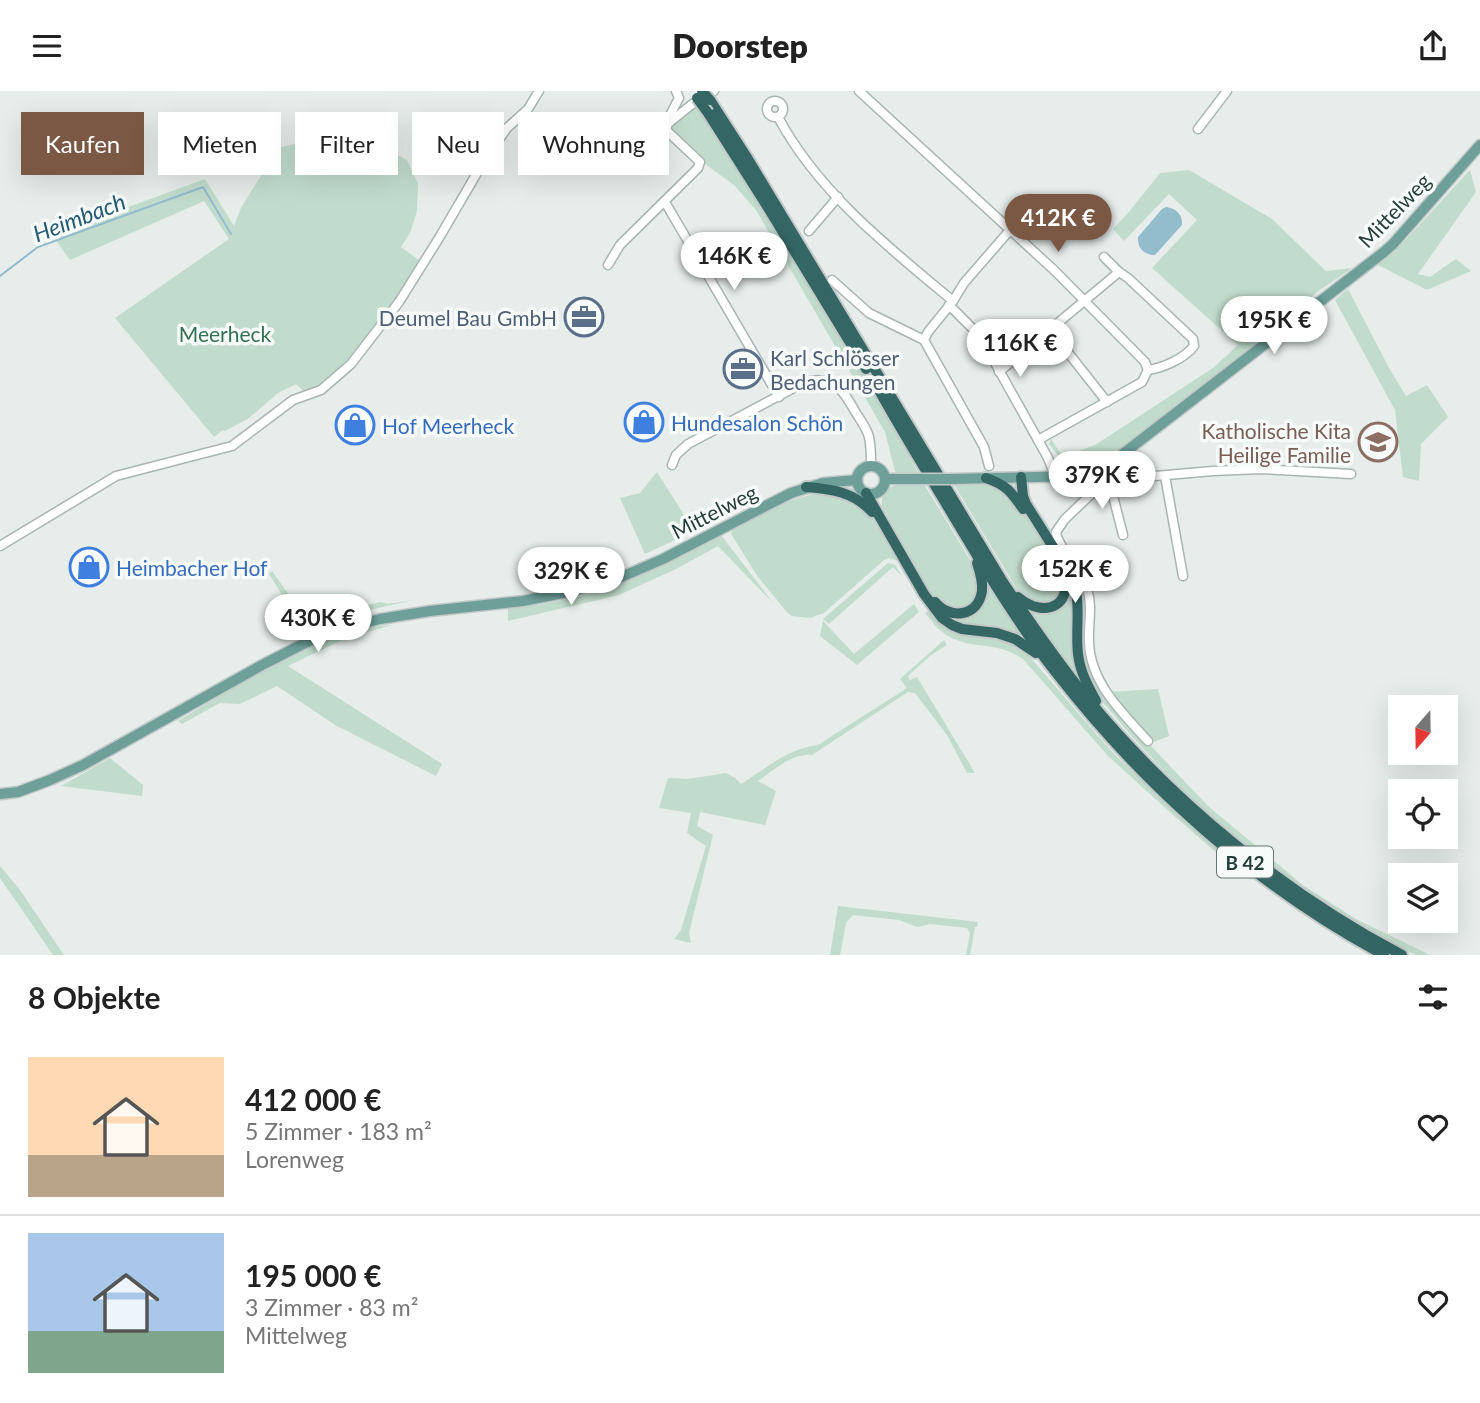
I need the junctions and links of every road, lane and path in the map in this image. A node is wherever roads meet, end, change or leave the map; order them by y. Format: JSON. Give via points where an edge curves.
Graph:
{"nodes":[{"id":1,"x":539,"y":91,"type":"edge"},
{"id":2,"x":676,"y":91,"type":"edge"},
{"id":3,"x":859,"y":91,"type":"edge"},
{"id":4,"x":1227,"y":91,"type":"edge"},
{"id":5,"x":703,"y":94,"type":"edge"},
{"id":6,"x":778,"y":117,"type":"dead end"},
{"id":7,"x":670,"y":122,"type":"junction"},
{"id":8,"x":1198,"y":129,"type":"dead end"},
{"id":9,"x":1480,"y":145,"type":"edge"},
{"id":10,"x":838,"y":197,"type":"junction"},
{"id":11,"x":665,"y":202,"type":"junction"},
{"id":12,"x":1010,"y":230,"type":"junction"},
{"id":13,"x":808,"y":231,"type":"dead end"},
{"id":14,"x":1104,"y":257,"type":"dead end"},
{"id":15,"x":608,"y":265,"type":"dead end"},
{"id":16,"x":1119,"y":272,"type":"junction"},
{"id":17,"x":832,"y":280,"type":"dead end"},
{"id":18,"x":1085,"y":301,"type":"junction"},
{"id":19,"x":951,"y":303,"type":"junction"},
{"id":20,"x":1051,"y":331,"type":"junction"},
{"id":21,"x":924,"y":340,"type":"junction"},
{"id":22,"x":1148,"y":370,"type":"junction"},
{"id":23,"x":999,"y":372,"type":"junction"},
{"id":24,"x":779,"y":397,"type":"junction"},
{"id":25,"x":1107,"y":402,"type":"junction"},
{"id":26,"x":1038,"y":440,"type":"junction"},
{"id":27,"x":672,"y":465,"type":"dead end"},
{"id":28,"x":871,"y":465,"type":"junction"},
{"id":29,"x":989,"y":466,"type":"dead end"},
{"id":30,"x":1351,"y":474,"type":"dead end"},
{"id":31,"x":1055,"y":476,"type":"junction"},
{"id":32,"x":1165,"y":476,"type":"junction"},
{"id":33,"x":1016,"y":477,"type":"junction"},
{"id":34,"x":1105,"y":477,"type":"junction"},
{"id":35,"x":986,"y":478,"type":"junction"},
{"id":36,"x":886,"y":479,"type":"junction"},
{"id":37,"x":857,"y":480,"type":"junction"},
{"id":38,"x":806,"y":487,"type":"junction"},
{"id":39,"x":878,"y":492,"type":"junction"},
{"id":40,"x":866,"y":493,"type":"junction"},
{"id":41,"x":1013,"y":494,"type":"junction"},
{"id":42,"x":888,"y":530,"type":"junction"},
{"id":43,"x":1123,"y":535,"type":"dead end"},
{"id":44,"x":0,"y":546,"type":"edge"},
{"id":45,"x":974,"y":550,"type":"junction"},
{"id":46,"x":1183,"y":576,"type":"dead end"},
{"id":47,"x":1003,"y":582,"type":"junction"},
{"id":48,"x":1056,"y":673,"type":"junction"},
{"id":49,"x":1107,"y":722,"type":"junction"},
{"id":50,"x":1148,"y":741,"type":"dead end"},
{"id":51,"x":0,"y":794,"type":"edge"},
{"id":52,"x":1384,"y":955,"type":"edge"},
{"id":53,"x":1402,"y":955,"type":"edge"}],
"edges":[{"from":1,"to":44,"type":"street","via":[[484,161],[399,302],[351,364],[321,390],[293,400],[232,446],[116,476]]},
{"from":2,"to":7,"type":"street","via":[[679,98],[668,117]]},
{"from":3,"to":12,"type":"street"},
{"from":4,"to":8,"type":"street"},
{"from":5,"to":7,"type":"street"},
{"from":5,"to":45,"type":"highway","number":"B 42","bridge":true,"via":[[708,113]]},
{"from":5,"to":47,"type":"highway","number":"B 42","via":[[748,159]]},
{"from":6,"to":10,"type":"street","via":[[810,166]]},
{"from":7,"to":11,"type":"street","via":[[667,131],[700,162]]},
{"from":9,"to":34,"type":"main road","name":"Mittelweg","via":[[1384,252]]},
{"from":10,"to":13,"type":"street"},
{"from":10,"to":19,"type":"street"},
{"from":11,"to":15,"type":"street","via":[[620,245]]},
{"from":11,"to":24,"type":"street"},
{"from":12,"to":18,"type":"street"},
{"from":12,"to":19,"type":"street"},
{"from":14,"to":16,"type":"street"},
{"from":16,"to":18,"type":"street"},
{"from":16,"to":22,"type":"street","via":[[1193,339],[1189,352]]},
{"from":17,"to":21,"type":"street","via":[[869,313]]},
{"from":18,"to":20,"type":"street"},
{"from":18,"to":22,"type":"street"},
{"from":19,"to":21,"type":"street"},
{"from":19,"to":23,"type":"street","via":[[979,336]]},
{"from":20,"to":23,"type":"street"},
{"from":20,"to":25,"type":"street"},
{"from":21,"to":29,"type":"street","via":[[984,447]]},
{"from":22,"to":25,"type":"street","via":[[1142,382]]},
{"from":23,"to":26,"type":"street"},
{"from":24,"to":27,"type":"street","via":[[688,444]]},
{"from":24,"to":28,"type":"street","via":[[817,379],[841,389],[867,431]]},
{"from":25,"to":26,"type":"street"},
{"from":26,"to":31,"type":"street"},
{"from":28,"to":36,"type":"main road","via":[[881,469]]},
{"from":28,"to":37,"type":"main road","via":[[862,469]]},
{"from":30,"to":32,"type":"street","via":[[1261,469]]},
{"from":31,"to":33,"type":"main road"},
{"from":31,"to":34,"type":"main road"},
{"from":32,"to":34,"type":"street"},
{"from":32,"to":46,"type":"street"},
{"from":33,"to":35,"type":"main road"},
{"from":33,"to":41,"type":"highway"},
{"from":33,"to":49,"type":"highway","via":[[1026,504],[1075,585],[1081,671]]},
{"from":34,"to":43,"type":"street"},
{"from":34,"to":50,"type":"street","name":"Mittelweg","via":[[1056,532],[1087,589],[1090,659],[1100,682]]},
{"from":35,"to":36,"type":"main road","bridge":true},
{"from":35,"to":41,"type":"highway"},
{"from":36,"to":39,"type":"main road"},
{"from":37,"to":38,"type":"main road","name":"Mittelweg"},
{"from":37,"to":40,"type":"main road"},
{"from":38,"to":42,"type":"highway","via":[[852,495]]},
{"from":38,"to":51,"type":"main road","name":"Mittelweg","via":[[617,579],[523,601],[380,619],[313,639],[83,765],[18,792]]},
{"from":39,"to":40,"type":"main road"},
{"from":39,"to":45,"type":"highway","via":[[880,508],[924,587],[948,613],[968,612],[981,598]]},
{"from":40,"to":42,"type":"highway"},
{"from":41,"to":47,"type":"highway","via":[[1063,571],[1066,584],[1057,604],[1041,609],[1027,604]]},
{"from":42,"to":48,"type":"highway","via":[[942,618],[962,629],[1015,639]]},
{"from":45,"to":48,"type":"highway","number":"B 42"},
{"from":47,"to":49,"type":"highway","number":"B 42"},
{"from":48,"to":52,"type":"highway","number":"B 42","via":[[1127,755],[1198,824],[1297,901]]},
{"from":49,"to":53,"type":"highway","number":"B 42","via":[[1168,785],[1247,853],[1330,913]]}]}
